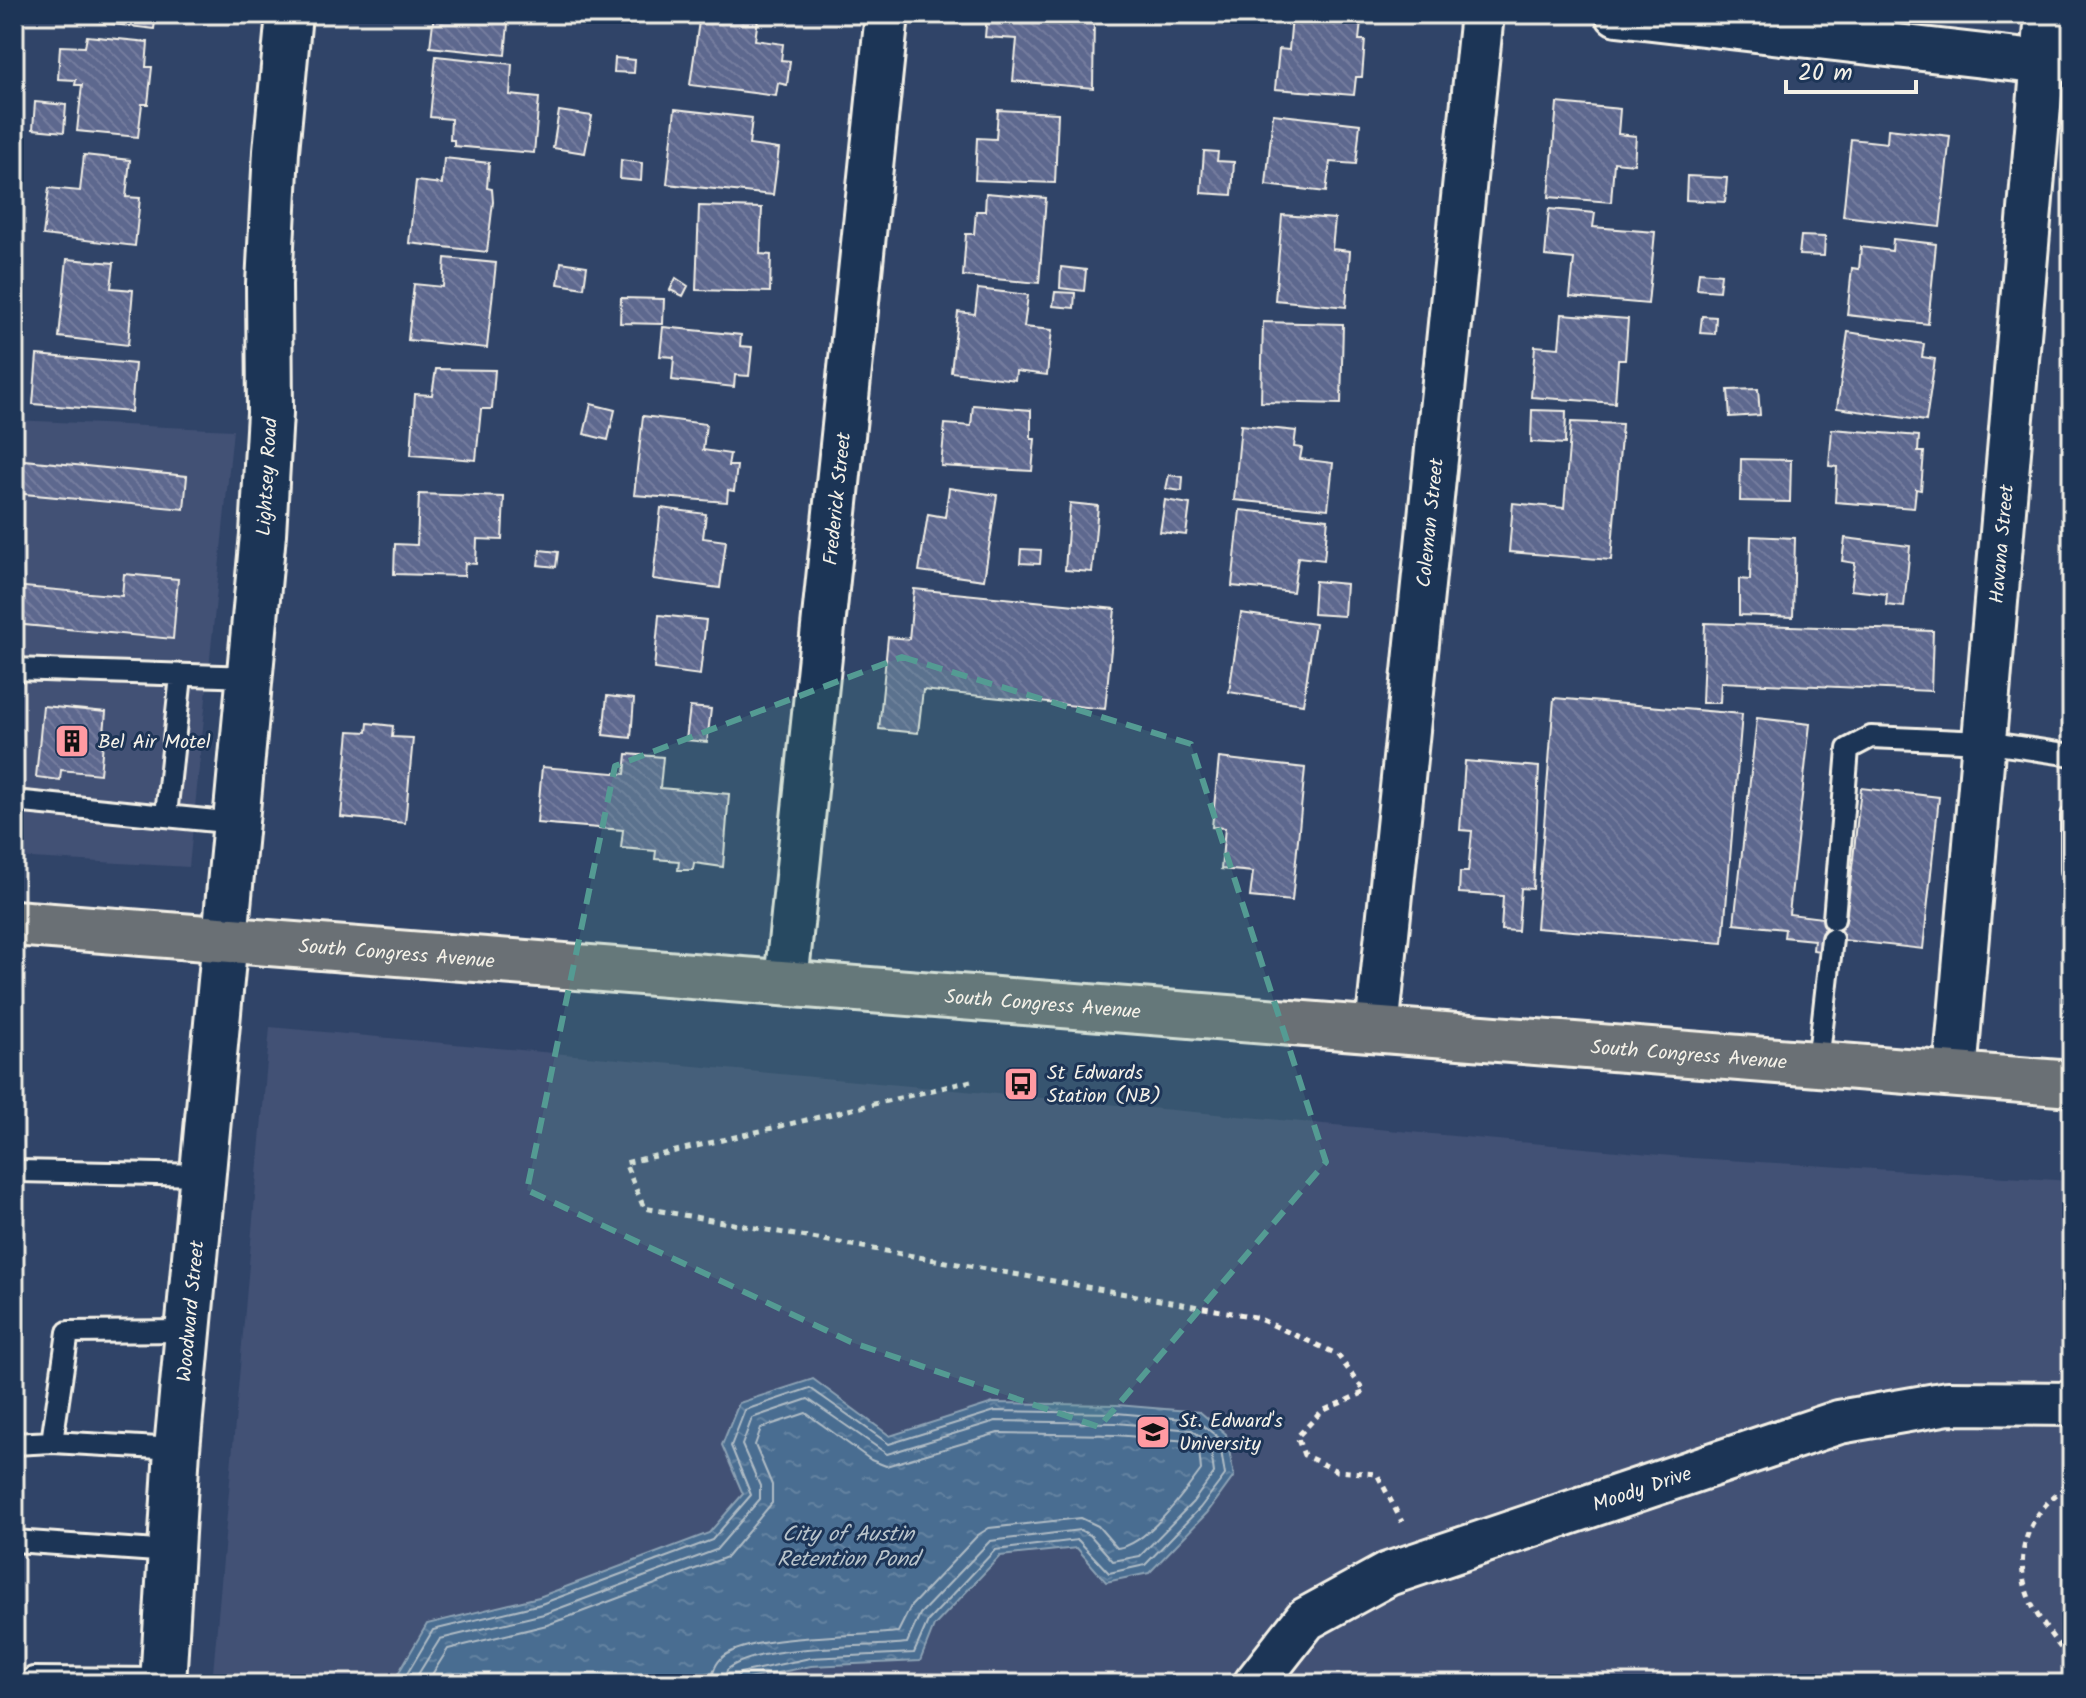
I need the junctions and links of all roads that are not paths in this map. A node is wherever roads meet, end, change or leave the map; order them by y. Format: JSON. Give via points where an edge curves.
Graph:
{"nodes":[{"id":1,"x":289,"y":14,"type":"edge"},
{"id":2,"x":887,"y":14,"type":"edge"},
{"id":3,"x":1482,"y":14,"type":"edge"},
{"id":4,"x":1617,"y":14,"type":"edge"},
{"id":5,"x":2047,"y":14,"type":"edge"},
{"id":6,"x":2058,"y":60,"type":"edge"},
{"id":7,"x":14,"y":669,"type":"edge"},
{"id":8,"x":181,"y":676,"type":"junction"},
{"id":9,"x":250,"y":677,"type":"junction"},
{"id":10,"x":1984,"y":742,"type":"junction"},
{"id":11,"x":2072,"y":755,"type":"edge"},
{"id":12,"x":14,"y":801,"type":"edge"},
{"id":13,"x":166,"y":815,"type":"junction"},
{"id":14,"x":2072,"y":816,"type":"edge"},
{"id":15,"x":236,"y":823,"type":"junction"},
{"id":16,"x":2072,"y":870,"type":"edge"},
{"id":17,"x":14,"y":923,"type":"edge"},
{"id":18,"x":225,"y":938,"type":"junction"},
{"id":19,"x":786,"y":982,"type":"junction"},
{"id":20,"x":1377,"y":1030,"type":"junction"},
{"id":21,"x":1818,"y":1063,"type":"junction"},
{"id":22,"x":1955,"y":1074,"type":"junction"},
{"id":23,"x":2072,"y":1084,"type":"edge"},
{"id":24,"x":18,"y":1171,"type":"dead end"},
{"id":25,"x":203,"y":1175,"type":"junction"},
{"id":26,"x":188,"y":1331,"type":"junction"},
{"id":27,"x":2072,"y":1404,"type":"edge"},
{"id":28,"x":52,"y":1442,"type":"junction"},
{"id":29,"x":14,"y":1444,"type":"edge"},
{"id":30,"x":177,"y":1449,"type":"junction"},
{"id":31,"x":14,"y":1541,"type":"edge"},
{"id":32,"x":171,"y":1552,"type":"junction"},
{"id":33,"x":163,"y":1682,"type":"edge"},
{"id":34,"x":27,"y":1684,"type":"edge"},
{"id":35,"x":1255,"y":1684,"type":"edge"}],
"edges":[{"from":1,"to":9,"type":"street","name":"Lightsey Road","via":[[276,151],[270,413]]},
{"from":2,"to":19,"type":"street","name":"Frederick Street"},
{"from":3,"to":20,"type":"street","name":"Coleman Street"},
{"from":4,"to":6,"type":"street"},
{"from":5,"to":6,"type":"street","name":"Havana Street"},
{"from":6,"to":10,"type":"street","name":"Havana Street"},
{"from":7,"to":8,"type":"lane"},
{"from":8,"to":9,"type":"lane"},
{"from":8,"to":13,"type":"lane"},
{"from":9,"to":15,"type":"street","name":"Lightsey Road"},
{"from":10,"to":11,"type":"lane"},
{"from":10,"to":21,"type":"lane","via":[[1871,737],[1848,749]]},
{"from":10,"to":22,"type":"street","name":"Havana Street"},
{"from":12,"to":13,"type":"lane"},
{"from":13,"to":15,"type":"lane"},
{"from":14,"to":16,"type":"lane"},
{"from":15,"to":18,"type":"street","name":"Lightsey Road"},
{"from":17,"to":18,"type":"main road","name":"South Congress Avenue"},
{"from":18,"to":19,"type":"main road","name":"South Congress Avenue"},
{"from":18,"to":25,"type":"street","name":"Woodward Street"},
{"from":19,"to":20,"type":"main road","name":"South Congress Avenue"},
{"from":20,"to":21,"type":"main road","name":"South Congress Avenue"},
{"from":21,"to":22,"type":"main road","name":"South Congress Avenue"},
{"from":22,"to":23,"type":"main road","name":"South Congress Avenue"},
{"from":24,"to":25,"type":"lane"},
{"from":25,"to":26,"type":"street","name":"Woodward Street"},
{"from":26,"to":28,"type":"lane","via":[[68,1332]]},
{"from":26,"to":30,"type":"street","name":"Woodward Street"},
{"from":27,"to":35,"type":"street","name":"Moody Drive","via":[[1948,1403],[1839,1422],[1388,1574],[1306,1619]]},
{"from":28,"to":29,"type":"lane"},
{"from":28,"to":30,"type":"lane"},
{"from":30,"to":32,"type":"street","name":"Woodward Street"},
{"from":31,"to":32,"type":"lane"},
{"from":32,"to":33,"type":"street","name":"Woodward Street"},
{"from":33,"to":34,"type":"lane","via":[[33,1678]]}]}
